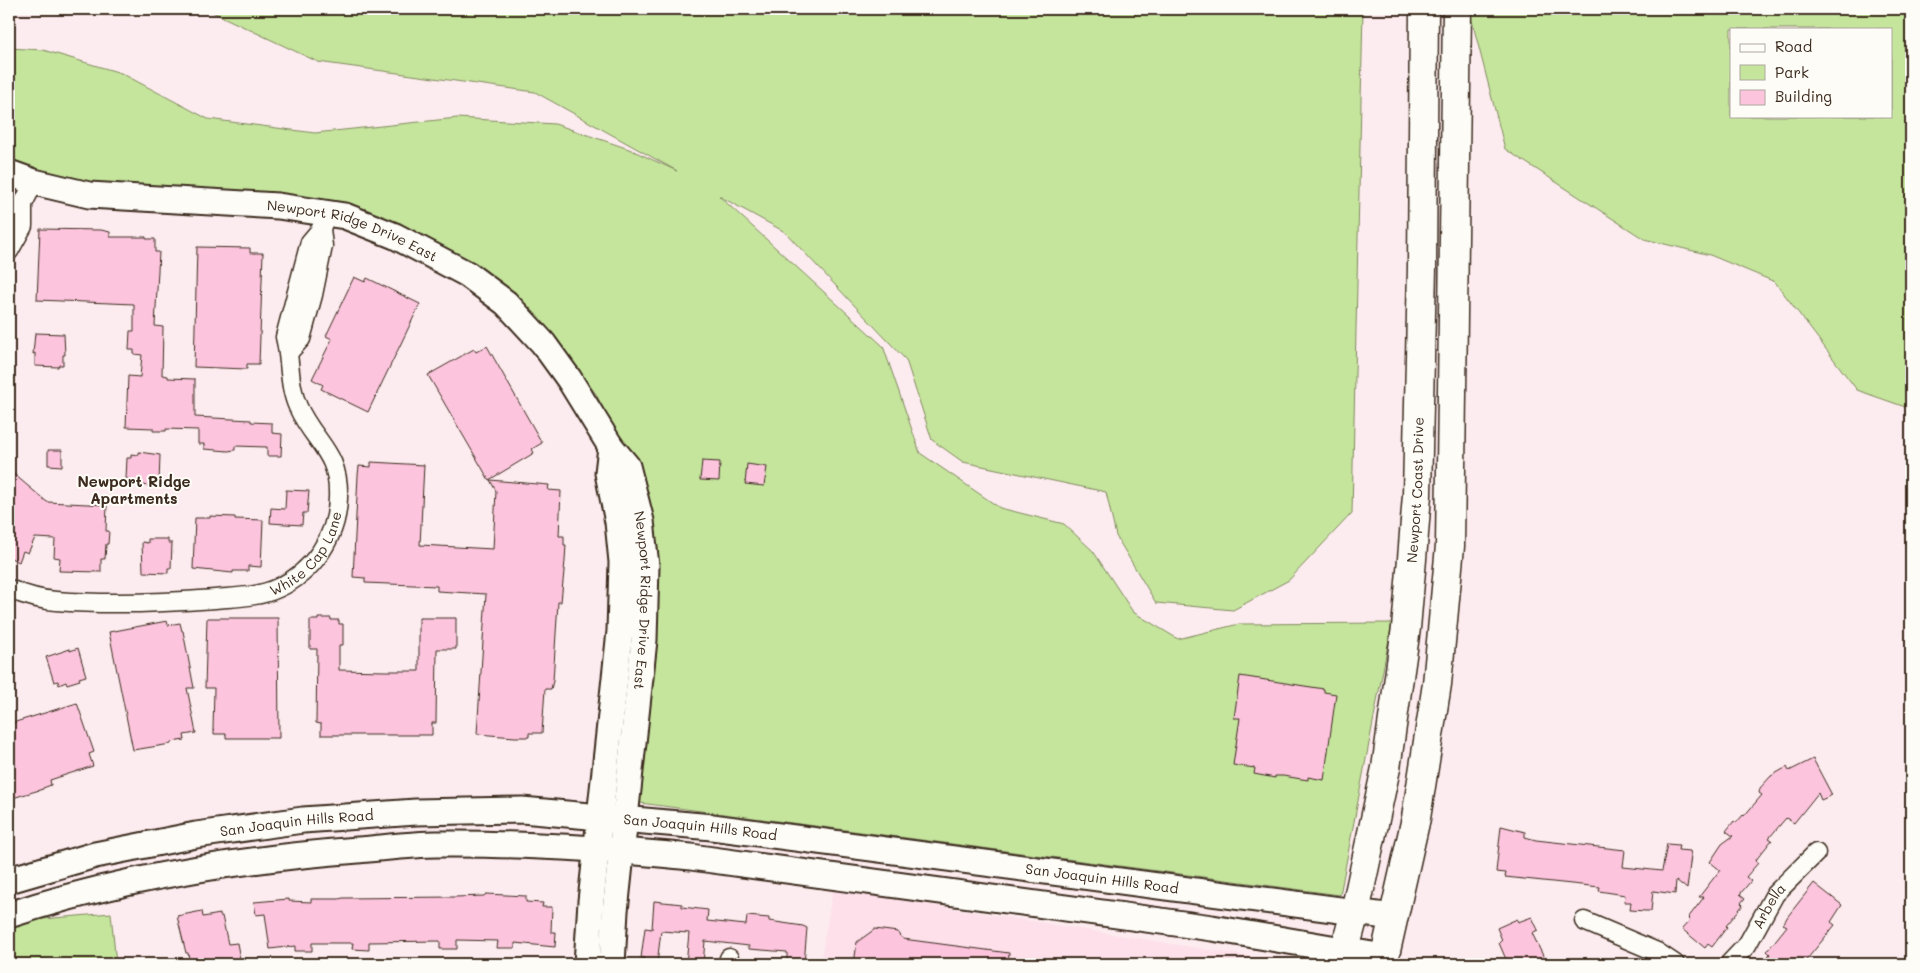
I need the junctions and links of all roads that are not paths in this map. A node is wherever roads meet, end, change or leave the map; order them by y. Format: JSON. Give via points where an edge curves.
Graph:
{"nodes":[{"id":1,"x":1424,"y":9,"type":"edge"},
{"id":2,"x":1457,"y":9,"type":"edge"},
{"id":3,"x":9,"y":173,"type":"edge"},
{"id":4,"x":29,"y":193,"type":"junction"},
{"id":5,"x":9,"y":215,"type":"edge"},
{"id":6,"x":324,"y":221,"type":"junction"},
{"id":7,"x":9,"y":251,"type":"edge"},
{"id":8,"x":9,"y":589,"type":"edge"},
{"id":9,"x":613,"y":819,"type":"junction"},
{"id":10,"x":610,"y":850,"type":"junction"},
{"id":11,"x":1816,"y":853,"type":"dead end"},
{"id":12,"x":9,"y":880,"type":"edge"},
{"id":13,"x":1355,"y":912,"type":"junction"},
{"id":14,"x":9,"y":915,"type":"edge"},
{"id":15,"x":1394,"y":917,"type":"junction"},
{"id":16,"x":1584,"y":921,"type":"dead end"},
{"id":17,"x":1344,"y":957,"type":"edge"},
{"id":18,"x":1384,"y":961,"type":"edge"},
{"id":19,"x":587,"y":964,"type":"edge"},
{"id":20,"x":612,"y":964,"type":"edge"},
{"id":21,"x":1675,"y":964,"type":"edge"},
{"id":22,"x":1729,"y":964,"type":"edge"}],
"edges":[{"from":1,"to":13,"type":"main road","name":"Newport Coast Drive","via":[[1417,504],[1406,628],[1386,768]]},
{"from":2,"to":15,"type":"main road","via":[[1450,546],[1436,690],[1416,818]]},
{"from":3,"to":4,"type":"main road","name":"Newport Ridge Drive East"},
{"from":4,"to":5,"type":"street"},
{"from":4,"to":6,"type":"main road","name":"Newport Ridge Drive East","via":[[278,206]]},
{"from":4,"to":7,"type":"street","via":[[22,226]]},
{"from":6,"to":8,"type":"street","name":"White Cap Lane","via":[[324,246],[313,295],[301,339],[289,352],[291,388],[298,408],[324,446],[336,474],[338,500],[335,522],[319,555],[296,578],[257,595],[97,602],[50,600]]},
{"from":6,"to":9,"type":"main road","name":"Newport Ridge Drive East","via":[[345,216],[395,236],[466,274],[506,303],[543,343],[569,379],[610,448],[608,473],[622,562]]},
{"from":9,"to":10,"type":"main road","name":"Newport Ridge Drive East"},
{"from":9,"to":12,"type":"main road","name":"San Joaquin Hills Road","via":[[522,810],[416,812],[303,820],[196,834],[95,855]]},
{"from":9,"to":13,"type":"main road","name":"San Joaquin Hills Road","via":[[712,827]]},
{"from":10,"to":14,"type":"main road","via":[[436,844],[299,854],[119,884]]},
{"from":10,"to":17,"type":"main road","via":[[691,857],[1212,928]]},
{"from":10,"to":19,"type":"main road","via":[[591,901]]},
{"from":10,"to":20,"type":"main road","via":[[615,910]]},
{"from":11,"to":22,"type":"street","name":"Arbella","via":[[1775,894],[1747,945]]},
{"from":13,"to":15,"type":"main road","name":"San Joaquin Hills Road"},
{"from":13,"to":17,"type":"main road","name":"Newport Coast Drive"},
{"from":15,"to":18,"type":"main road"},
{"from":16,"to":21,"type":"street","via":[[1657,952]]},
{"from":17,"to":18,"type":"main road"}]}
